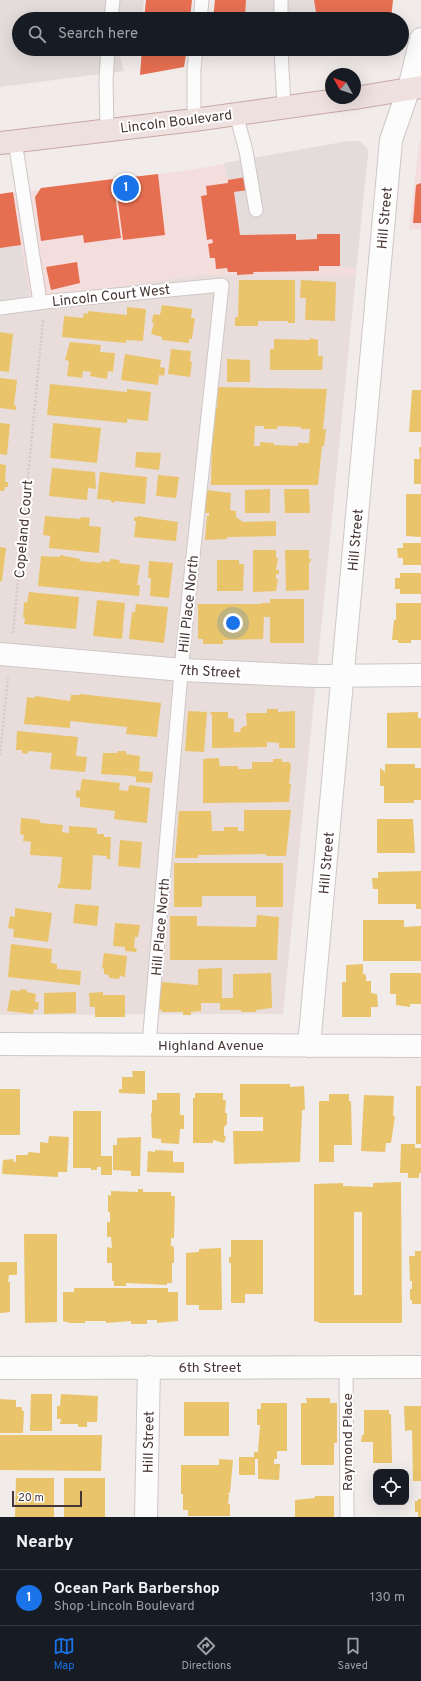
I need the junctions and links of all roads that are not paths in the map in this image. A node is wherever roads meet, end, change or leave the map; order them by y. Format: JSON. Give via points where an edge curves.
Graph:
{"nodes":[{"id":1,"x":113,"y":0,"type":"edge"},
{"id":2,"x":202,"y":0,"type":"edge"},
{"id":3,"x":281,"y":0,"type":"edge"},
{"id":4,"x":112,"y":12,"type":"edge"},
{"id":5,"x":201,"y":12,"type":"edge"},
{"id":6,"x":281,"y":12,"type":"edge"},
{"id":7,"x":421,"y":39,"type":"edge"},
{"id":8,"x":108,"y":56,"type":"edge"},
{"id":9,"x":195,"y":56,"type":"edge"},
{"id":10,"x":281,"y":56,"type":"edge"},
{"id":11,"x":415,"y":87,"type":"edge"},
{"id":12,"x":361,"y":97,"type":"edge"},
{"id":13,"x":325,"y":102,"type":"edge"},
{"id":14,"x":284,"y":107,"type":"junction"},
{"id":15,"x":236,"y":114,"type":"junction"},
{"id":16,"x":194,"y":120,"type":"junction"},
{"id":17,"x":107,"y":129,"type":"junction"},
{"id":18,"x":8,"y":142,"type":"edge"},
{"id":19,"x":256,"y":210,"type":"dead end"},
{"id":20,"x":222,"y":285,"type":"joint"},
{"id":21,"x":42,"y":302,"type":"junction"},
{"id":22,"x":0,"y":308,"type":"edge"},
{"id":23,"x":5,"y":654,"type":"edge"},
{"id":24,"x":182,"y":670,"type":"junction"},
{"id":25,"x":343,"y":675,"type":"junction"},
{"id":26,"x":421,"y":675,"type":"edge"},
{"id":27,"x":0,"y":1044,"type":"edge"},
{"id":28,"x":150,"y":1044,"type":"junction"},
{"id":29,"x":309,"y":1046,"type":"junction"},
{"id":30,"x":421,"y":1046,"type":"edge"},
{"id":31,"x":149,"y":1367,"type":"junction"},
{"id":32,"x":346,"y":1367,"type":"junction"},
{"id":33,"x":421,"y":1367,"type":"edge"},
{"id":34,"x":0,"y":1368,"type":"edge"},
{"id":35,"x":146,"y":1517,"type":"edge"},
{"id":36,"x":347,"y":1517,"type":"edge"}],
"edges":[{"from":1,"to":4,"type":"lane"},
{"from":2,"to":5,"type":"lane"},
{"from":3,"to":6,"type":"lane"},
{"from":7,"to":11,"type":"street","name":"Hill Street"},
{"from":8,"to":17,"type":"lane"},
{"from":9,"to":16,"type":"lane"},
{"from":10,"to":14,"type":"lane"},
{"from":11,"to":12,"type":"highway"},
{"from":11,"to":25,"type":"street","name":"Hill Street","via":[[391,140]]},
{"from":13,"to":14,"type":"highway","name":"Lincoln Boulevard"},
{"from":14,"to":15,"type":"highway","name":"Lincoln Boulevard"},
{"from":15,"to":16,"type":"highway","name":"Lincoln Boulevard"},
{"from":15,"to":19,"type":"lane","via":[[246,152]]},
{"from":16,"to":17,"type":"highway","name":"Lincoln Boulevard"},
{"from":17,"to":18,"type":"highway","name":"Lincoln Boulevard"},
{"from":18,"to":21,"type":"lane"},
{"from":20,"to":21,"type":"lane","name":"Lincoln Court West"},
{"from":20,"to":24,"type":"lane","name":"Hill Place North"},
{"from":21,"to":22,"type":"lane","name":"Lincoln Court West"},
{"from":23,"to":24,"type":"street","name":"7th Street"},
{"from":24,"to":25,"type":"street","name":"7th Street"},
{"from":24,"to":28,"type":"lane","name":"Hill Place North"},
{"from":25,"to":26,"type":"street","name":"7th Street"},
{"from":25,"to":29,"type":"street","name":"Hill Street"},
{"from":27,"to":28,"type":"street","name":"Highland Avenue"},
{"from":28,"to":29,"type":"street","name":"Highland Avenue"},
{"from":29,"to":30,"type":"street","name":"Highland Avenue"},
{"from":31,"to":32,"type":"street","name":"6th Street"},
{"from":31,"to":34,"type":"street","name":"6th Street"},
{"from":31,"to":35,"type":"street","name":"Hill Street"},
{"from":32,"to":33,"type":"street","name":"6th Street"},
{"from":32,"to":36,"type":"lane","name":"Raymond Place"}]}
